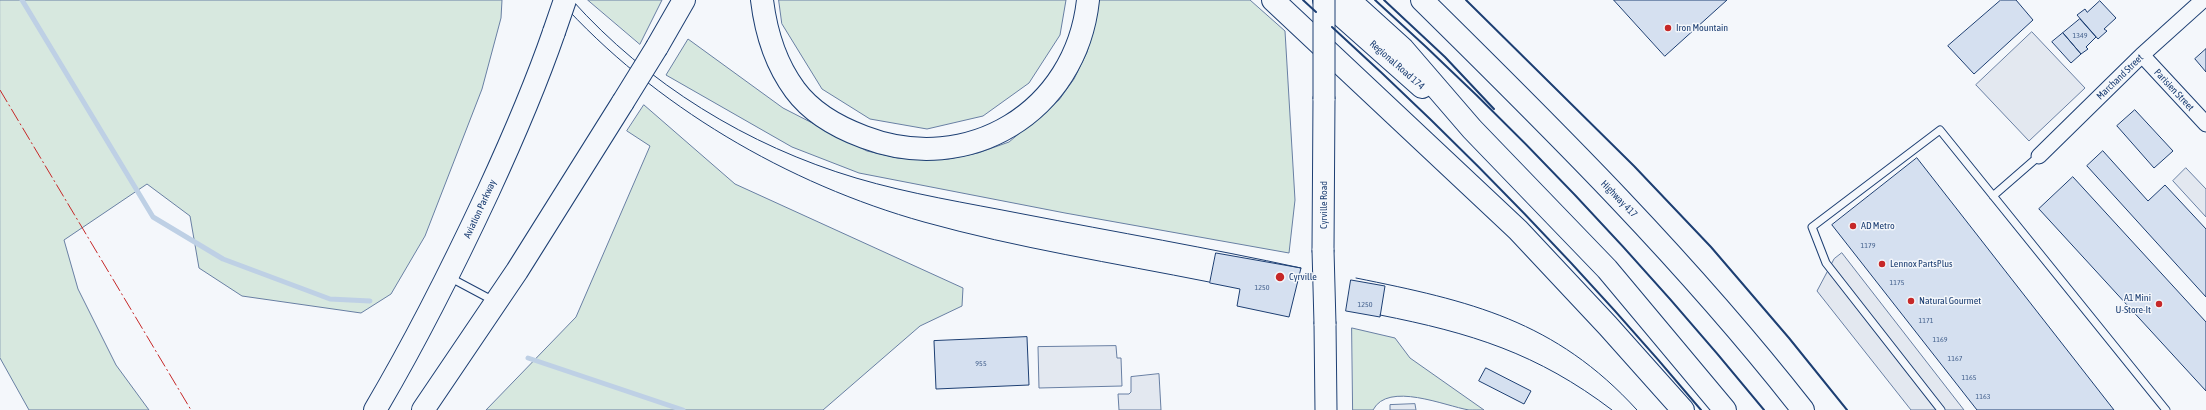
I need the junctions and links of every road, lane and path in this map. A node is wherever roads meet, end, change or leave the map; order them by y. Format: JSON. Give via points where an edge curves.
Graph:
{"nodes":[{"id":1,"x":565,"y":0,"type":"edge"},
{"id":2,"x":684,"y":0,"type":"edge"},
{"id":3,"x":762,"y":0,"type":"edge"},
{"id":4,"x":1088,"y":0,"type":"edge"},
{"id":5,"x":1273,"y":0,"type":"edge"},
{"id":6,"x":1324,"y":0,"type":"edge"},
{"id":7,"x":1349,"y":0,"type":"edge"},
{"id":8,"x":1422,"y":0,"type":"edge"},
{"id":9,"x":2203,"y":0,"type":"edge"},
{"id":10,"x":2142,"y":55,"type":"junction"},
{"id":11,"x":2206,"y":124,"type":"edge"},
{"id":12,"x":1472,"y":129,"type":"junction"},
{"id":13,"x":2039,"y":156,"type":"joint"},
{"id":14,"x":1993,"y":196,"type":"junction"},
{"id":15,"x":448,"y":276,"type":"junction"},
{"id":16,"x":496,"y":302,"type":"junction"},
{"id":17,"x":375,"y":410,"type":"edge"},
{"id":18,"x":424,"y":410,"type":"edge"},
{"id":19,"x":1326,"y":410,"type":"edge"},
{"id":20,"x":1683,"y":410,"type":"edge"},
{"id":21,"x":1725,"y":410,"type":"edge"},
{"id":22,"x":1803,"y":410,"type":"edge"},
{"id":23,"x":1941,"y":410,"type":"edge"},
{"id":24,"x":2166,"y":410,"type":"edge"}],
"edges":[{"from":1,"to":15,"type":"main road","name":"Aviation Parkway","bridge":true,"via":[[529,100]]},
{"from":2,"to":16,"type":"main road","bridge":true,"via":[[623,102]]},
{"from":3,"to":4,"type":"main road","via":[[765,27],[782,70],[811,108],[828,121],[876,142],[893,147],[931,150],[985,137],[1014,123],[1036,106],[1058,81],[1077,47]]},
{"from":5,"to":20,"type":"main road","via":[[1518,230]]},
{"from":6,"to":12,"type":"main road","name":"Regional Road 174","via":[[1390,61]]},
{"from":6,"to":19,"type":"main road","name":"Cyrville Road","bridge":true},
{"from":7,"to":12,"type":"main road","via":[[1403,49]]},
{"from":8,"to":22,"type":"main road","name":"Highway 417","via":[[1542,118],[1630,210],[1747,339]]},
{"from":9,"to":10,"type":"street","name":"Marchand Street"},
{"from":10,"to":11,"type":"street","name":"Parisien Street"},
{"from":10,"to":13,"type":"street","name":"Marchand Street"},
{"from":12,"to":21,"type":"main road","via":[[1607,269]]},
{"from":13,"to":14,"type":"lane"},
{"from":14,"to":23,"type":"lane","via":[[1940,130],[1812,227],[1826,263]]},
{"from":14,"to":24,"type":"lane"},
{"from":15,"to":16,"type":"lane"},
{"from":15,"to":17,"type":"main road","name":"Aviation Parkway"},
{"from":16,"to":18,"type":"main road"}]}
